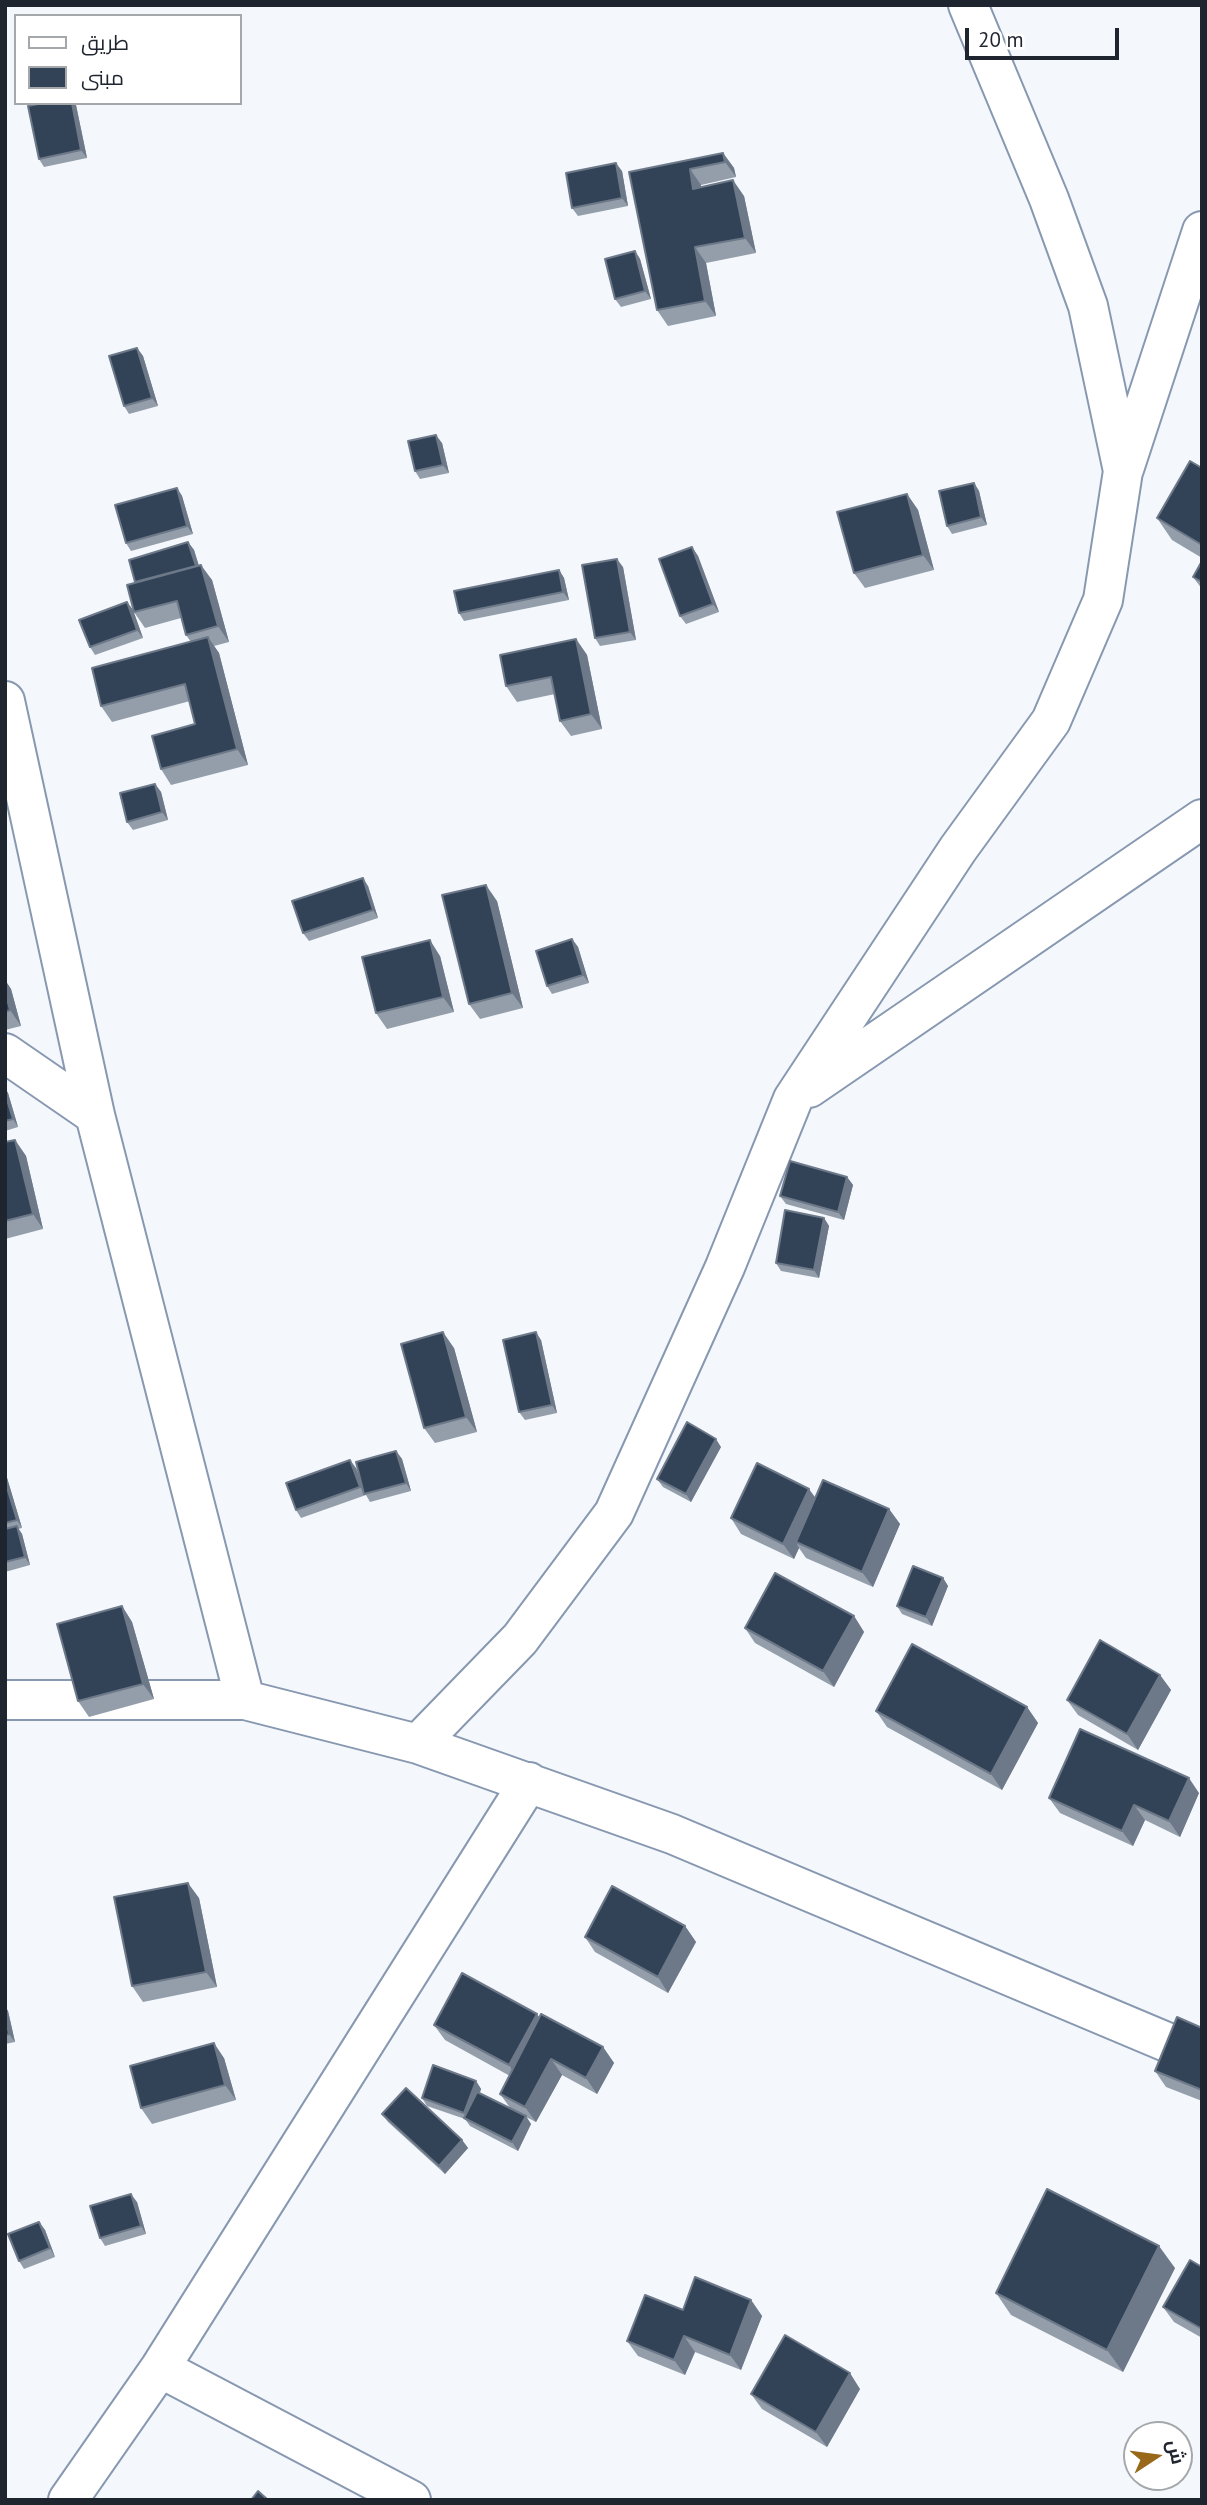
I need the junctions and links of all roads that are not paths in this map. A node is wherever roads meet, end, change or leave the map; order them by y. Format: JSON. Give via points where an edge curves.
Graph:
{"nodes":[{"id":1,"x":968,"y":5,"type":"edge"},
{"id":2,"x":1202,"y":231,"type":"edge"},
{"id":3,"x":1123,"y":471,"type":"junction"},
{"id":4,"x":5,"y":701,"type":"edge"},
{"id":5,"x":1202,"y":819,"type":"edge"},
{"id":6,"x":5,"y":1053,"type":"edge"},
{"id":7,"x":793,"y":1099,"type":"junction"},
{"id":8,"x":95,"y":1115,"type":"junction"},
{"id":9,"x":5,"y":1700,"type":"edge"},
{"id":10,"x":245,"y":1700,"type":"junction"},
{"id":11,"x":418,"y":1744,"type":"junction"},
{"id":12,"x":529,"y":1782,"type":"junction"},
{"id":13,"x":1202,"y":2057,"type":"edge"},
{"id":14,"x":160,"y":2368,"type":"junction"},
{"id":15,"x":68,"y":2500,"type":"edge"},
{"id":16,"x":411,"y":2500,"type":"edge"}],
"edges":[{"from":1,"to":3,"type":"street","via":[[1088,306]]},
{"from":2,"to":3,"type":"street"},
{"from":3,"to":7,"type":"street","via":[[1103,600],[1051,721],[958,849]]},
{"from":4,"to":8,"type":"street"},
{"from":5,"to":7,"type":"street"},
{"from":6,"to":8,"type":"street"},
{"from":7,"to":11,"type":"street","via":[[725,1267],[614,1513],[520,1640]]},
{"from":8,"to":10,"type":"street"},
{"from":9,"to":10,"type":"street"},
{"from":10,"to":11,"type":"street"},
{"from":11,"to":12,"type":"street"},
{"from":12,"to":13,"type":"street","via":[[672,1834]]},
{"from":12,"to":14,"type":"street"},
{"from":14,"to":15,"type":"street"},
{"from":14,"to":16,"type":"street"}]}
